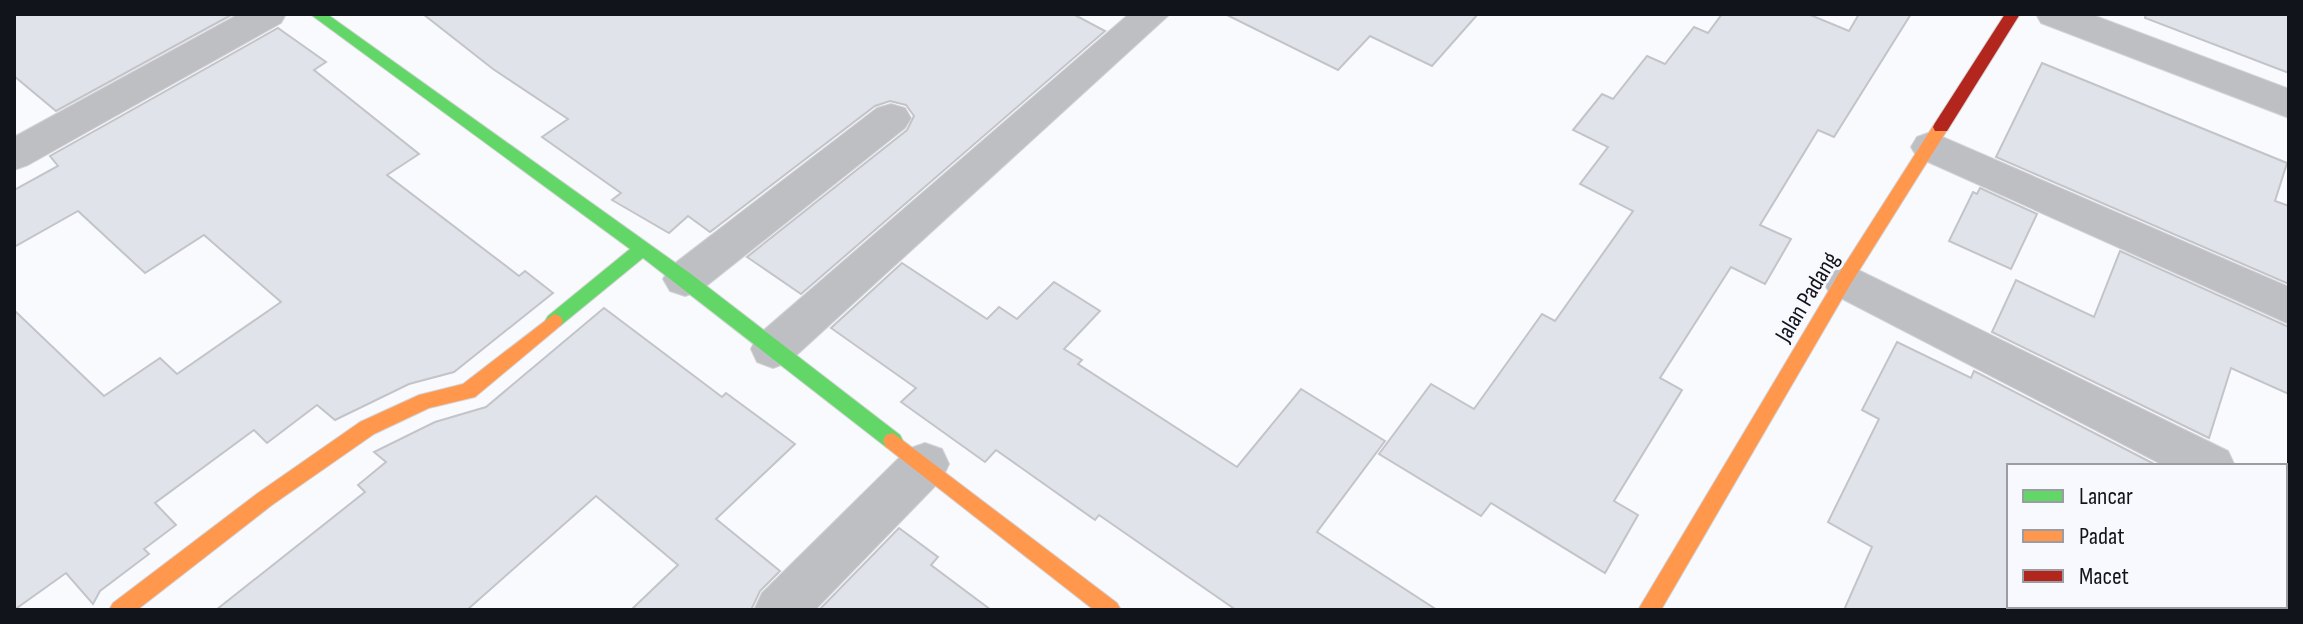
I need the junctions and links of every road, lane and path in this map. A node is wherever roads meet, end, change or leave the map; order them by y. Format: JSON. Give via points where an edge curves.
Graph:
{"nodes":[{"id":1,"x":268,"y":14,"type":"edge"},
{"id":2,"x":317,"y":14,"type":"edge"},
{"id":3,"x":1152,"y":14,"type":"edge"},
{"id":4,"x":2013,"y":14,"type":"edge"},
{"id":5,"x":2054,"y":14,"type":"edge"},
{"id":6,"x":2289,"y":104,"type":"edge"},
{"id":7,"x":891,"y":118,"type":"dead end"},
{"id":8,"x":1931,"y":147,"type":"junction"},
{"id":9,"x":14,"y":155,"type":"edge"},
{"id":10,"x":643,"y":248,"type":"junction"},
{"id":11,"x":685,"y":279,"type":"junction"},
{"id":12,"x":1844,"y":280,"type":"junction"},
{"id":13,"x":2289,"y":306,"type":"edge"},
{"id":14,"x":773,"y":349,"type":"junction"},
{"id":15,"x":925,"y":464,"type":"junction"},
{"id":16,"x":2207,"y":464,"type":"edge"},
{"id":17,"x":1664,"y":604,"type":"edge"},
{"id":18,"x":120,"y":610,"type":"edge"},
{"id":19,"x":780,"y":610,"type":"edge"},
{"id":20,"x":1110,"y":610,"type":"edge"}],
"edges":[{"from":1,"to":9,"type":"street"},
{"from":2,"to":10,"type":"street"},
{"from":3,"to":14,"type":"street"},
{"from":4,"to":8,"type":"street","name":"Jalan Padang"},
{"from":5,"to":6,"type":"street"},
{"from":7,"to":11,"type":"street"},
{"from":8,"to":12,"type":"street","name":"Jalan Padang"},
{"from":8,"to":13,"type":"street"},
{"from":10,"to":11,"type":"street"},
{"from":10,"to":18,"type":"street","via":[[468,391],[426,401],[367,428]]},
{"from":11,"to":14,"type":"street"},
{"from":12,"to":16,"type":"street"},
{"from":12,"to":17,"type":"street","name":"Jalan Padang"},
{"from":14,"to":15,"type":"street"},
{"from":15,"to":19,"type":"street"},
{"from":15,"to":20,"type":"street"}]}
